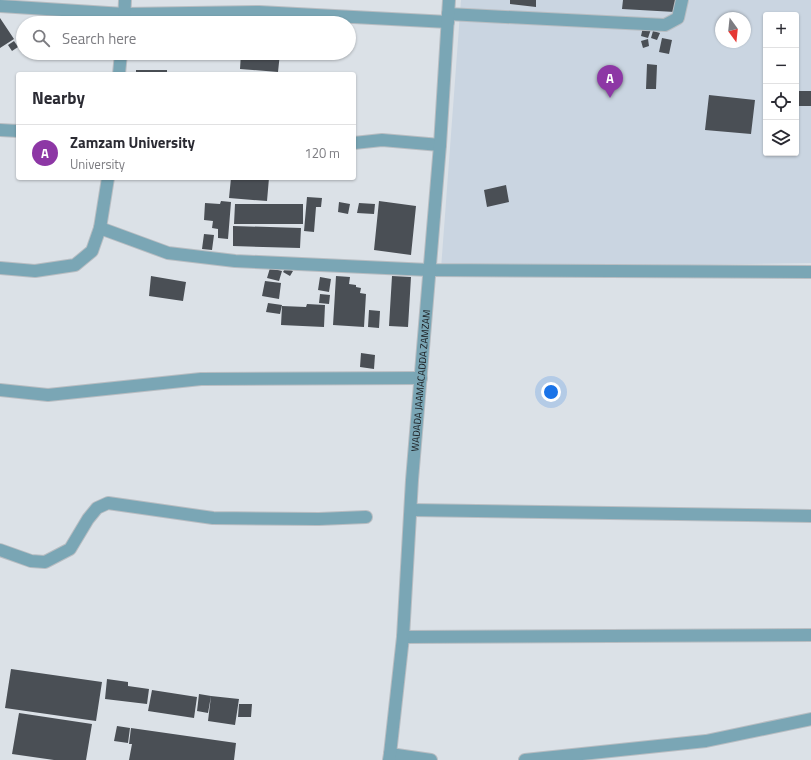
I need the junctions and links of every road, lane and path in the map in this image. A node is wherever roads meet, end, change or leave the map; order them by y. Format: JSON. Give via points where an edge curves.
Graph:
{"nodes":[{"id":1,"x":125,"y":0,"type":"edge"},
{"id":2,"x":449,"y":0,"type":"edge"},
{"id":3,"x":682,"y":0,"type":"edge"},
{"id":4,"x":0,"y":6,"type":"edge"},
{"id":5,"x":103,"y":16,"type":"edge"},
{"id":6,"x":124,"y":16,"type":"edge"},
{"id":7,"x":169,"y":16,"type":"edge"},
{"id":8,"x":448,"y":18,"type":"junction"},
{"id":9,"x":121,"y":60,"type":"edge"},
{"id":10,"x":120,"y":72,"type":"edge"},
{"id":11,"x":0,"y":130,"type":"edge"},
{"id":12,"x":16,"y":131,"type":"edge"},
{"id":13,"x":356,"y":143,"type":"edge"},
{"id":14,"x":440,"y":145,"type":"junction"},
{"id":15,"x":108,"y":180,"type":"edge"},
{"id":16,"x":100,"y":228,"type":"junction"},
{"id":17,"x":0,"y":268,"type":"edge"},
{"id":18,"x":429,"y":270,"type":"junction"},
{"id":19,"x":811,"y":272,"type":"edge"},
{"id":20,"x":421,"y":378,"type":"junction"},
{"id":21,"x":0,"y":390,"type":"edge"},
{"id":22,"x":411,"y":510,"type":"junction"},
{"id":23,"x":811,"y":516,"type":"edge"},
{"id":24,"x":366,"y":517,"type":"dead end"},
{"id":25,"x":0,"y":550,"type":"edge"},
{"id":26,"x":811,"y":635,"type":"edge"},
{"id":27,"x":403,"y":637,"type":"junction"},
{"id":28,"x":811,"y":720,"type":"edge"},
{"id":29,"x":389,"y":757,"type":"edge"},
{"id":30,"x":431,"y":760,"type":"edge"},
{"id":31,"x":525,"y":760,"type":"edge"}],
"edges":[{"from":1,"to":6,"type":"street"},
{"from":2,"to":8,"type":"street","name":"WADADA JAAMACADDA ZAMZAM"},
{"from":3,"to":8,"type":"street","via":[[678,18],[665,25]]},
{"from":4,"to":5,"type":"street"},
{"from":7,"to":8,"type":"street","via":[[259,12]]},
{"from":8,"to":14,"type":"street","name":"WADADA JAAMACADDA ZAMZAM"},
{"from":9,"to":10,"type":"street"},
{"from":11,"to":12,"type":"street"},
{"from":13,"to":14,"type":"street","via":[[382,140]]},
{"from":14,"to":18,"type":"street","name":"WADADA JAAMACADDA ZAMZAM"},
{"from":15,"to":16,"type":"street"},
{"from":16,"to":17,"type":"street","via":[[92,251],[75,265],[35,271]]},
{"from":16,"to":18,"type":"street","via":[[168,253],[235,261]]},
{"from":18,"to":19,"type":"street"},
{"from":18,"to":20,"type":"street","name":"WADADA JAAMACADDA ZAMZAM"},
{"from":20,"to":21,"type":"street","via":[[201,379],[48,395]]},
{"from":20,"to":22,"type":"street","name":"WADADA JAAMACADDA ZAMZAM"},
{"from":22,"to":23,"type":"street"},
{"from":22,"to":27,"type":"street","name":"WADADA JAAMACADDA ZAMZAM"},
{"from":24,"to":25,"type":"street","via":[[319,520],[213,518],[108,504],[97,508],[70,549],[45,562],[31,561]]},
{"from":26,"to":27,"type":"street"},
{"from":27,"to":29,"type":"street","name":"WADADA JAAMACADDA ZAMZAM"},
{"from":28,"to":31,"type":"street","via":[[706,742]]},
{"from":29,"to":30,"type":"street"}]}
